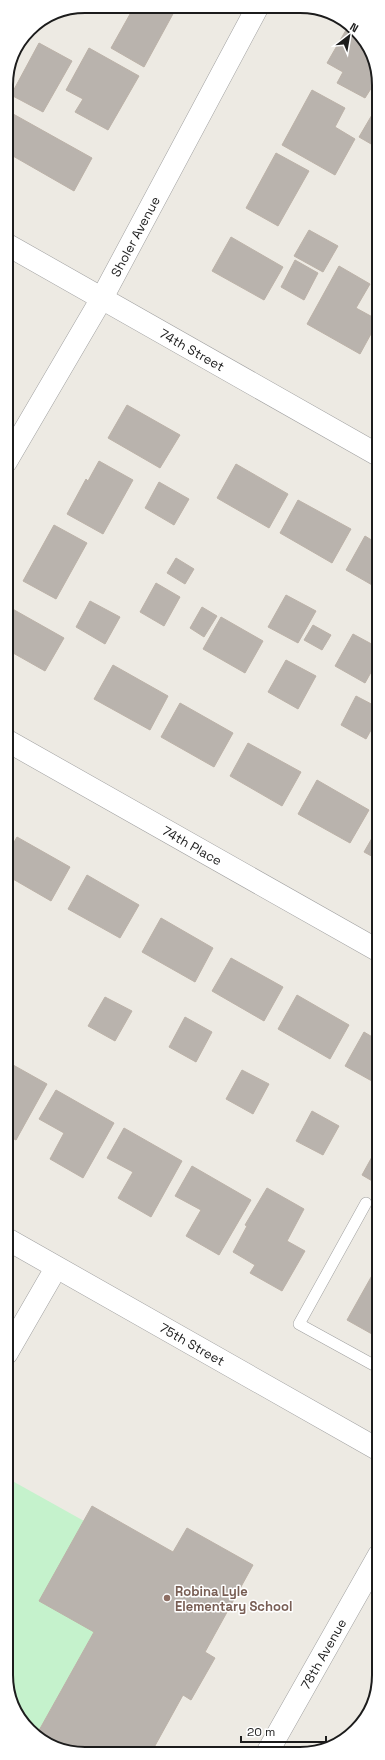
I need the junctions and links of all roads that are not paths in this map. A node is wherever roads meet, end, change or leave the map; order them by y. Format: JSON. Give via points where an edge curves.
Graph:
{"nodes":[{"id":1,"x":254,"y":13,"type":"edge"},
{"id":2,"x":13,"y":248,"type":"edge"},
{"id":3,"x":102,"y":298,"type":"junction"},
{"id":4,"x":13,"y":450,"type":"edge"},
{"id":5,"x":372,"y":452,"type":"edge"},
{"id":6,"x":13,"y":744,"type":"edge"},
{"id":7,"x":372,"y":947,"type":"edge"},
{"id":8,"x":366,"y":1203,"type":"dead end"},
{"id":9,"x":13,"y":1243,"type":"edge"},
{"id":10,"x":56,"y":1268,"type":"junction"},
{"id":11,"x":13,"y":1341,"type":"edge"},
{"id":12,"x":372,"y":1364,"type":"edge"},
{"id":13,"x":372,"y":1446,"type":"edge"},
{"id":14,"x":372,"y":1567,"type":"edge"},
{"id":15,"x":270,"y":1747,"type":"edge"}],
"edges":[{"from":1,"to":3,"type":"street","name":"Sholer Avenue"},
{"from":2,"to":3,"type":"street","name":"74th Street"},
{"from":3,"to":4,"type":"street","name":"Sholer Avenue"},
{"from":3,"to":5,"type":"street","name":"74th Street"},
{"from":6,"to":7,"type":"street","name":"74th Place"},
{"from":8,"to":12,"type":"lane","via":[[299,1324]]},
{"from":9,"to":10,"type":"street","name":"75th Street"},
{"from":10,"to":11,"type":"street"},
{"from":10,"to":13,"type":"street","name":"75th Street"},
{"from":14,"to":15,"type":"street","name":"78th Avenue"}]}
